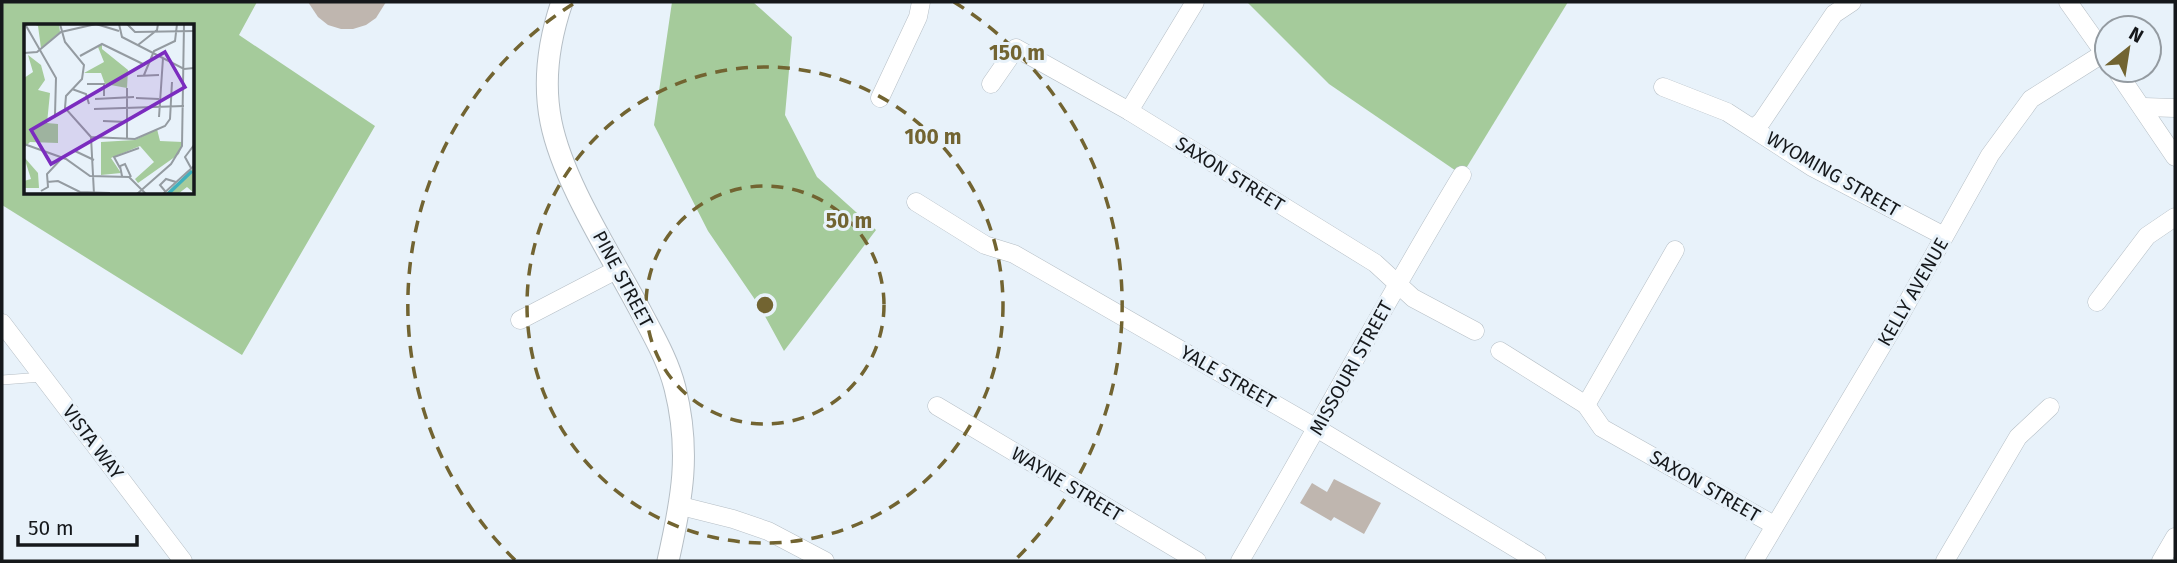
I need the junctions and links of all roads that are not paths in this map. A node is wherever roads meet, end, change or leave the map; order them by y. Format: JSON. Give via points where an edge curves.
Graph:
{"nodes":[{"id":1,"x":562,"y":2,"type":"edge"},
{"id":2,"x":921,"y":2,"type":"edge"},
{"id":3,"x":1195,"y":2,"type":"edge"},
{"id":4,"x":1853,"y":2,"type":"edge"},
{"id":5,"x":2068,"y":2,"type":"edge"},
{"id":6,"x":1831,"y":8,"type":"edge"},
{"id":7,"x":2093,"y":38,"type":"edge"},
{"id":8,"x":2093,"y":62,"type":"edge"},
{"id":9,"x":2127,"y":84,"type":"edge"},
{"id":10,"x":992,"y":85,"type":"dead end"},
{"id":11,"x":1663,"y":87,"type":"dead end"},
{"id":12,"x":880,"y":98,"type":"dead end"},
{"id":13,"x":2144,"y":107,"type":"junction"},
{"id":14,"x":2175,"y":108,"type":"edge"},
{"id":15,"x":1129,"y":111,"type":"junction"},
{"id":16,"x":1754,"y":128,"type":"junction"},
{"id":17,"x":2175,"y":157,"type":"edge"},
{"id":18,"x":1462,"y":175,"type":"dead end"},
{"id":19,"x":916,"y":202,"type":"dead end"},
{"id":20,"x":2175,"y":217,"type":"edge"},
{"id":21,"x":1944,"y":236,"type":"junction"},
{"id":22,"x":1675,"y":250,"type":"dead end"},
{"id":23,"x":618,"y":269,"type":"junction"},
{"id":24,"x":1396,"y":284,"type":"junction"},
{"id":25,"x":2097,"y":302,"type":"dead end"},
{"id":26,"x":520,"y":320,"type":"dead end"},
{"id":27,"x":2,"y":323,"type":"edge"},
{"id":28,"x":1475,"y":331,"type":"dead end"},
{"id":29,"x":1500,"y":351,"type":"dead end"},
{"id":30,"x":44,"y":377,"type":"junction"},
{"id":31,"x":2,"y":380,"type":"edge"},
{"id":32,"x":1586,"y":405,"type":"junction"},
{"id":33,"x":937,"y":406,"type":"dead end"},
{"id":34,"x":2050,"y":407,"type":"dead end"},
{"id":35,"x":1318,"y":429,"type":"junction"},
{"id":36,"x":681,"y":506,"type":"junction"},
{"id":37,"x":1774,"y":525,"type":"junction"},
{"id":38,"x":2175,"y":537,"type":"edge"},
{"id":39,"x":177,"y":560,"type":"edge"},
{"id":40,"x":668,"y":561,"type":"edge"},
{"id":41,"x":825,"y":561,"type":"edge"},
{"id":42,"x":1197,"y":561,"type":"edge"},
{"id":43,"x":1240,"y":561,"type":"edge"},
{"id":44,"x":1536,"y":561,"type":"edge"},
{"id":45,"x":1754,"y":561,"type":"edge"},
{"id":46,"x":1945,"y":561,"type":"edge"},
{"id":47,"x":2161,"y":561,"type":"edge"}],
"edges":[{"from":1,"to":23,"type":"street","name":"PINE STREET","via":[[550,48],[551,122],[563,161]]},
{"from":2,"to":12,"type":"street","via":[[918,18]]},
{"from":3,"to":15,"type":"street"},
{"from":4,"to":6,"type":"street","name":"WYOMING STREET"},
{"from":5,"to":7,"type":"street"},
{"from":6,"to":16,"type":"street","name":"WYOMING STREET"},
{"from":8,"to":21,"type":"street","name":"KELLY AVENUE","via":[[2031,99],[1990,155]]},
{"from":9,"to":13,"type":"street"},
{"from":10,"to":15,"type":"street","name":"SAXON STREET","via":[[1016,48]]},
{"from":11,"to":16,"type":"street"},
{"from":13,"to":14,"type":"street"},
{"from":13,"to":17,"type":"street"},
{"from":15,"to":24,"type":"street","name":"SAXON STREET","via":[[1375,263]]},
{"from":16,"to":21,"type":"street","name":"WYOMING STREET","via":[[1812,167]]},
{"from":18,"to":24,"type":"street","name":"MISSOURI STREET"},
{"from":19,"to":35,"type":"street","name":"YALE STREET","via":[[985,245],[1014,254]]},
{"from":20,"to":25,"type":"street","via":[[2147,236]]},
{"from":21,"to":37,"type":"street","name":"KELLY AVENUE"},
{"from":22,"to":32,"type":"street"},
{"from":23,"to":26,"type":"street"},
{"from":23,"to":36,"type":"street","name":"PINE STREET","via":[[665,358],[674,386],[685,450]]},
{"from":24,"to":28,"type":"street","name":"SAXON STREET"},
{"from":24,"to":35,"type":"street","name":"MISSOURI STREET"},
{"from":27,"to":30,"type":"street","name":"VISTA WAY"},
{"from":29,"to":32,"type":"street","name":"SAXON STREET"},
{"from":30,"to":31,"type":"lane"},
{"from":30,"to":39,"type":"street","name":"VISTA WAY"},
{"from":32,"to":37,"type":"street","name":"SAXON STREET","via":[[1602,428]]},
{"from":33,"to":42,"type":"street","name":"WAYNE STREET"},
{"from":34,"to":46,"type":"street","via":[[2018,438]]},
{"from":35,"to":43,"type":"street","name":"MISSOURI STREET"},
{"from":35,"to":44,"type":"street","name":"YALE STREET"},
{"from":36,"to":40,"type":"street","name":"PINE STREET"},
{"from":36,"to":41,"type":"street","via":[[768,531]]},
{"from":37,"to":45,"type":"street","name":"KELLY AVENUE"},
{"from":38,"to":47,"type":"street"}]}
